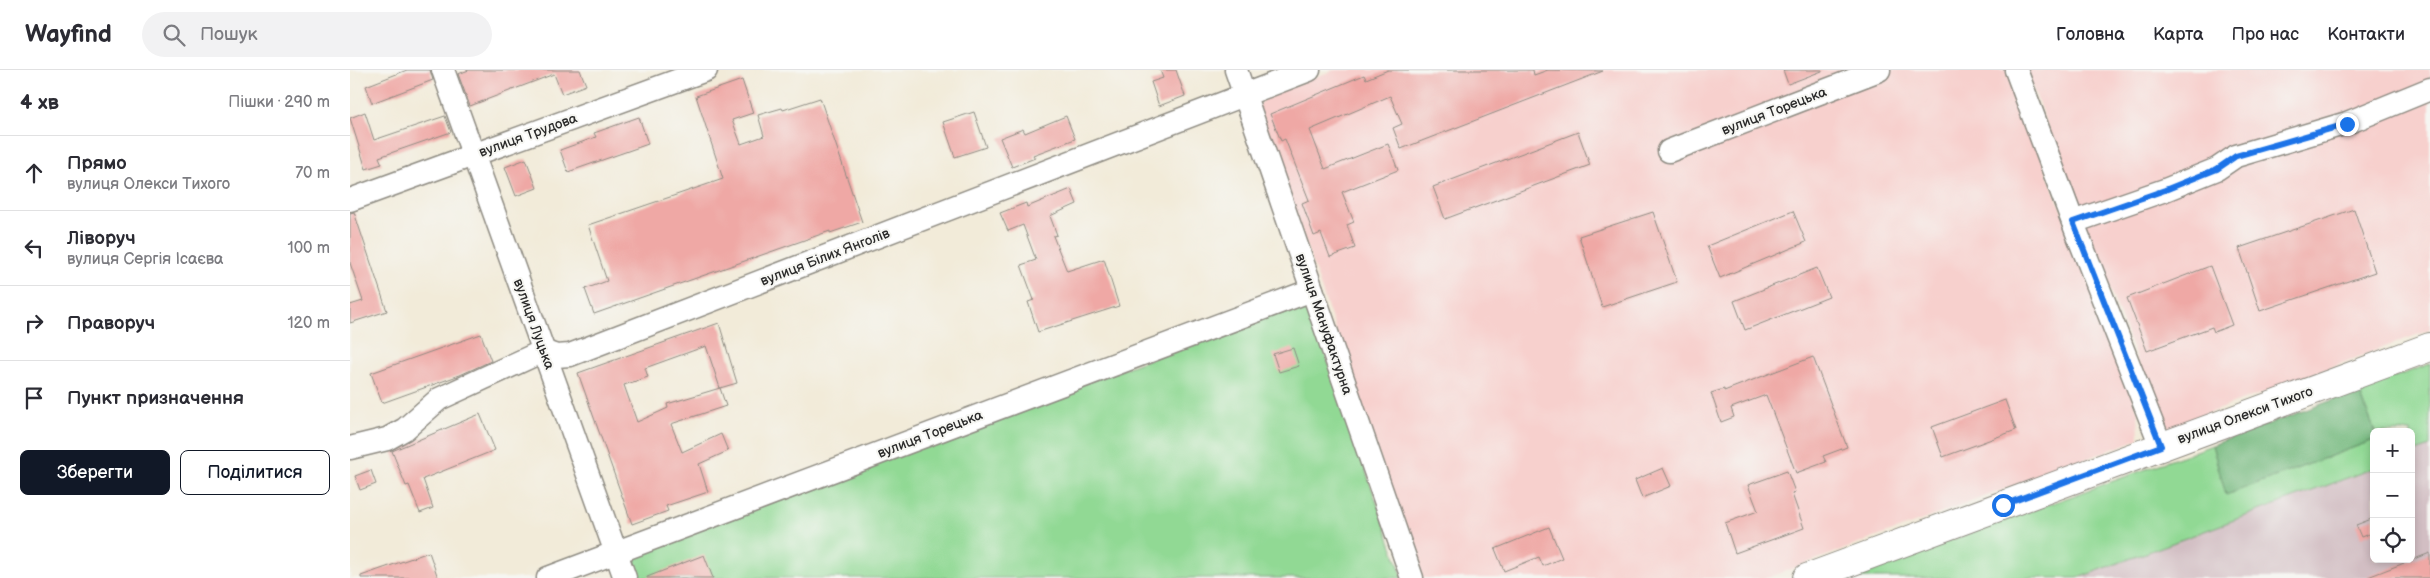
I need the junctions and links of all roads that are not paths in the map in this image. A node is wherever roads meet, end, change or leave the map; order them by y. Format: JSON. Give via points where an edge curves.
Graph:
{"nodes":[{"id":1,"x":443,"y":70,"type":"edge"},
{"id":2,"x":706,"y":70,"type":"edge"},
{"id":3,"x":1236,"y":70,"type":"edge"},
{"id":4,"x":1309,"y":70,"type":"edge"},
{"id":5,"x":1879,"y":70,"type":"edge"},
{"id":6,"x":2016,"y":70,"type":"edge"},
{"id":7,"x":2430,"y":89,"type":"edge"},
{"id":8,"x":1244,"y":96,"type":"junction"},
{"id":9,"x":1669,"y":152,"type":"dead end"},
{"id":10,"x":473,"y":155,"type":"junction"},
{"id":11,"x":350,"y":200,"type":"edge"},
{"id":12,"x":2073,"y":222,"type":"junction"},
{"id":13,"x":1312,"y":290,"type":"junction"},
{"id":14,"x":2430,"y":346,"type":"edge"},
{"id":15,"x":543,"y":351,"type":"junction"},
{"id":16,"x":2161,"y":446,"type":"junction"},
{"id":17,"x":350,"y":448,"type":"edge"},
{"id":18,"x":615,"y":553,"type":"junction"},
{"id":19,"x":548,"y":578,"type":"edge"},
{"id":20,"x":625,"y":578,"type":"edge"},
{"id":21,"x":1412,"y":578,"type":"edge"},
{"id":22,"x":1807,"y":578,"type":"edge"}],
"edges":[{"from":1,"to":10,"type":"street","name":"вулиця Луцька"},
{"from":2,"to":10,"type":"street","name":"вулиця Трудова"},
{"from":3,"to":8,"type":"street","name":"вулиця Мануфактурна"},
{"from":4,"to":8,"type":"street","name":"вулиця Білих Янголів"},
{"from":5,"to":9,"type":"street","name":"вулиця Торецька"},
{"from":6,"to":12,"type":"street"},
{"from":7,"to":12,"type":"street","via":[[2347,124],[2236,156],[2217,169]]},
{"from":8,"to":13,"type":"street","name":"вулиця Мануфактурна"},
{"from":8,"to":15,"type":"street","name":"вулиця Білих Янголів","via":[[570,355],[556,356]]},
{"from":10,"to":11,"type":"street","name":"вулиця Трудова"},
{"from":10,"to":15,"type":"street","name":"вулиця Луцька"},
{"from":12,"to":16,"type":"street"},
{"from":13,"to":18,"type":"street","name":"вулиця Торецька"},
{"from":13,"to":21,"type":"street","name":"вулиця Мануфактурна"},
{"from":14,"to":16,"type":"main road","name":"вулиця Олекси Тихого"},
{"from":15,"to":17,"type":"street","via":[[439,399],[411,424],[387,439]]},
{"from":15,"to":18,"type":"street","name":"вулиця Луцька"},
{"from":16,"to":22,"type":"main road","name":"вулиця Олекси Тихого"},
{"from":18,"to":19,"type":"street","name":"вулиця Торецька"},
{"from":18,"to":20,"type":"street","name":"вулиця Луцька"}]}
